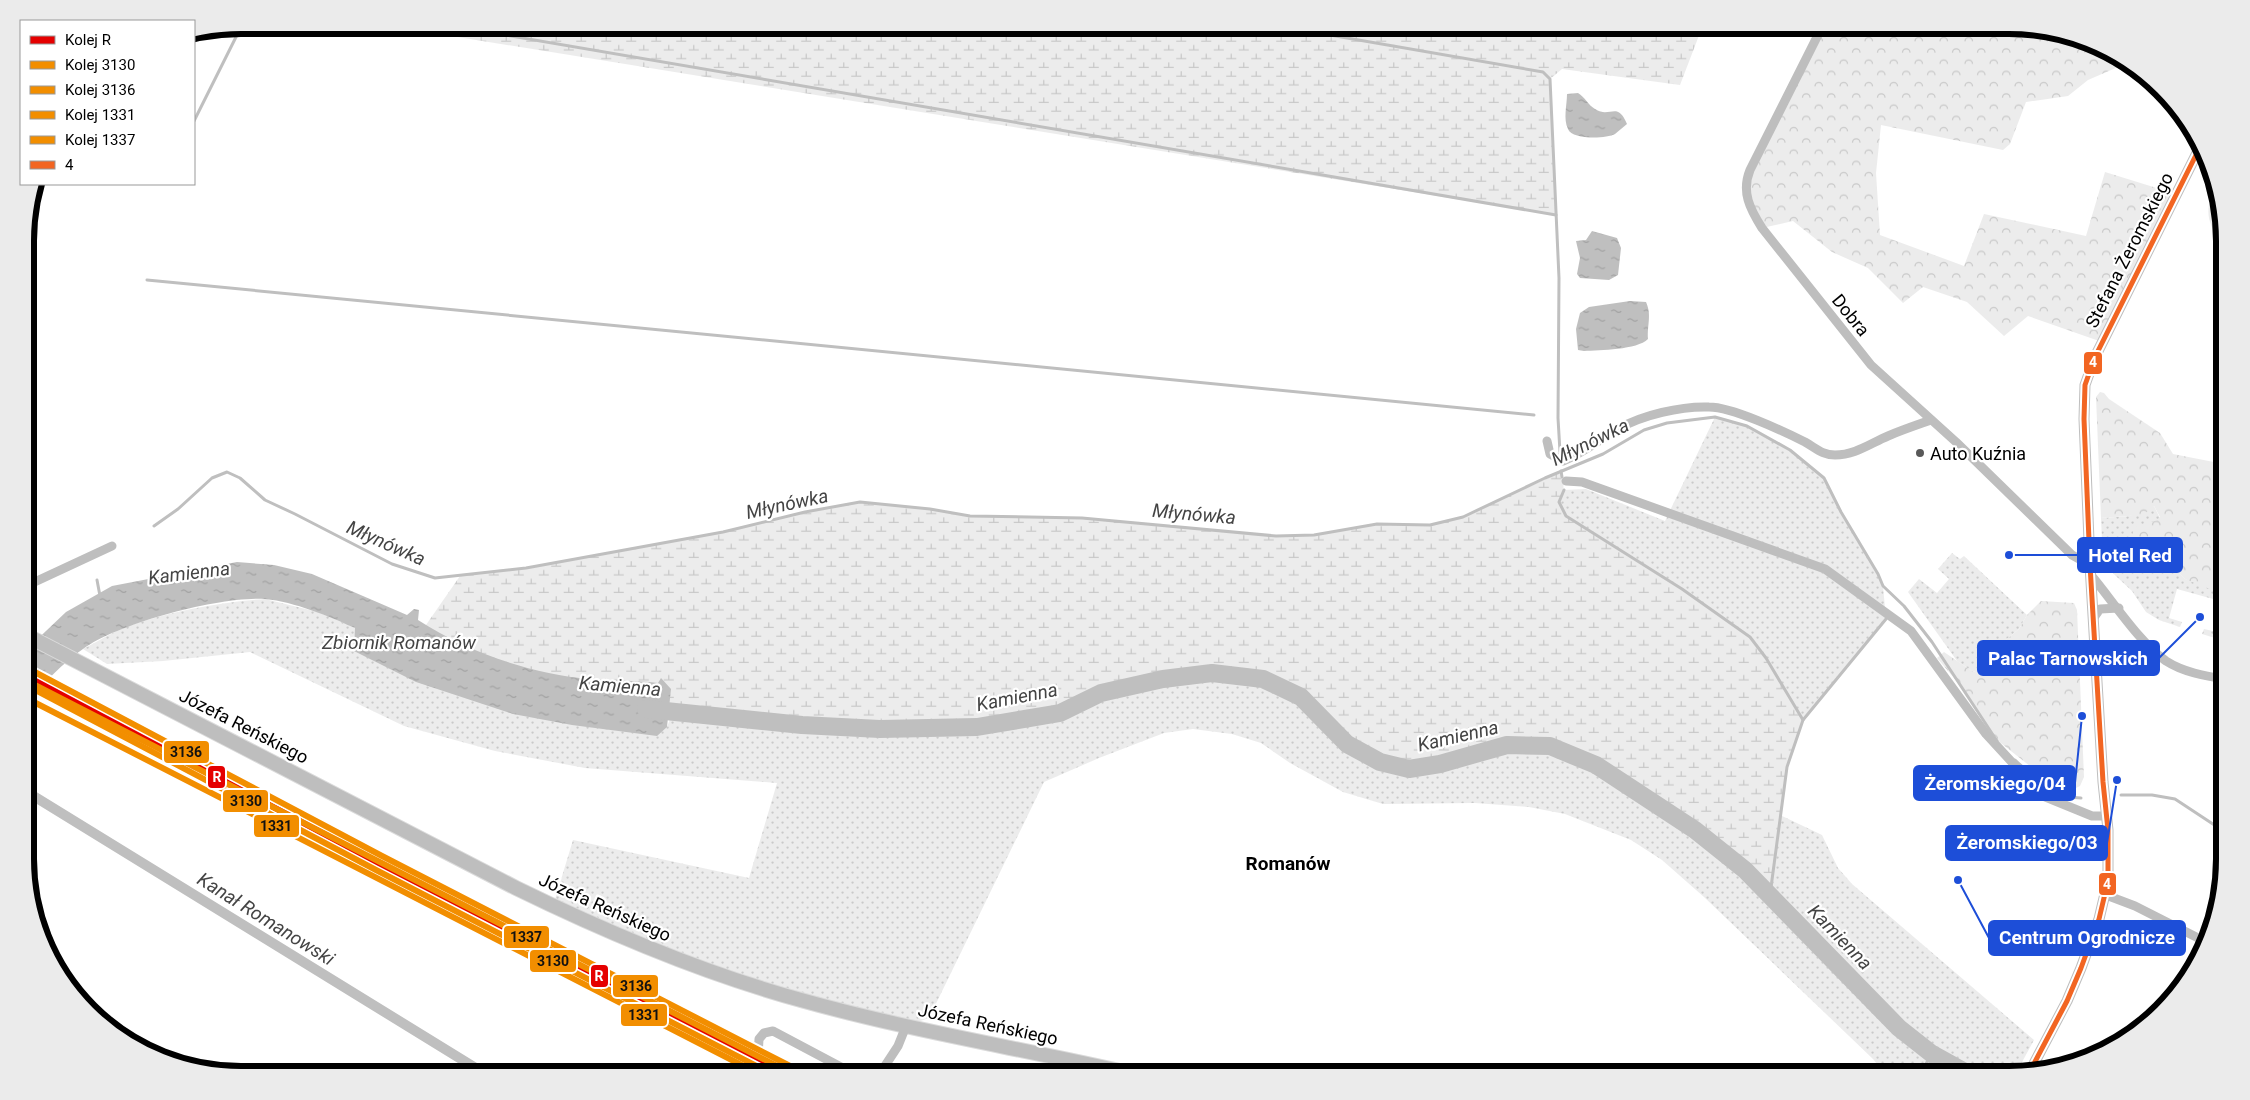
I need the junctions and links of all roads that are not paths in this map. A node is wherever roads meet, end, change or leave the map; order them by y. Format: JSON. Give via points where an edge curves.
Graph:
{"nodes":[{"id":1,"x":1818,"y":34,"type":"edge"},
{"id":2,"x":2197,"y":153,"type":"edge"},
{"id":3,"x":1931,"y":420,"type":"junction"},
{"id":4,"x":1547,"y":441,"type":"dead end"},
{"id":5,"x":1566,"y":481,"type":"dead end"},
{"id":6,"x":112,"y":546,"type":"dead end"},
{"id":7,"x":2090,"y":570,"type":"junction"},
{"id":8,"x":34,"y":582,"type":"edge"},
{"id":9,"x":2119,"y":608,"type":"junction"},
{"id":10,"x":2093,"y":619,"type":"junction"},
{"id":11,"x":34,"y":639,"type":"edge"},
{"id":12,"x":2216,"y":677,"type":"edge"},
{"id":13,"x":2107,"y":816,"type":"junction"},
{"id":14,"x":2106,"y":895,"type":"junction"},
{"id":15,"x":2201,"y":939,"type":"edge"},
{"id":16,"x":906,"y":1026,"type":"junction"},
{"id":17,"x":2034,"y":1064,"type":"edge"},
{"id":18,"x":758,"y":1066,"type":"edge"},
{"id":19,"x":840,"y":1066,"type":"edge"},
{"id":20,"x":885,"y":1066,"type":"edge"},
{"id":21,"x":1095,"y":1066,"type":"edge"}],
"edges":[{"from":1,"to":3,"type":"street","name":"Dobra","via":[[1746,179],[1747,200],[1762,228],[1871,366]]},
{"from":2,"to":7,"type":"street","name":"Stefana Żeromskiego","via":[[2095,357],[2085,386]]},
{"from":3,"to":4,"type":"street","via":[[1857,451],[1837,455],[1820,453],[1805,442],[1756,420],[1711,406],[1683,408],[1647,417],[1619,428],[1562,461],[1550,454]]},
{"from":3,"to":7,"type":"street","name":"Dobra"},
{"from":5,"to":13,"type":"street","via":[[1582,482],[1825,570],[1911,631],[1986,734],[2043,796],[2092,816]]},
{"from":6,"to":8,"type":"street"},
{"from":7,"to":9,"type":"street","name":"Dobra"},
{"from":7,"to":10,"type":"street","name":"Stefana Żeromskiego"},
{"from":9,"to":10,"type":"street","via":[[2103,608]]},
{"from":9,"to":12,"type":"street","name":"Dobra","via":[[2144,642],[2167,661],[2186,670]]},
{"from":10,"to":13,"type":"street","name":"Stefana Żeromskiego"},
{"from":11,"to":16,"type":"main road","name":"Józefa Reńskiego","via":[[599,928],[661,954],[760,988]]},
{"from":13,"to":14,"type":"street","name":"Stefana Żeromskiego","via":[[2109,867]]},
{"from":14,"to":15,"type":"street"},
{"from":14,"to":17,"type":"street","name":"Stefana Żeromskiego","via":[[2067,1001]]},
{"from":16,"to":20,"type":"street"},
{"from":16,"to":21,"type":"main road","name":"Józefa Reńskiego"},
{"from":18,"to":19,"type":"street","via":[[759,1039],[772,1031]]}]}
